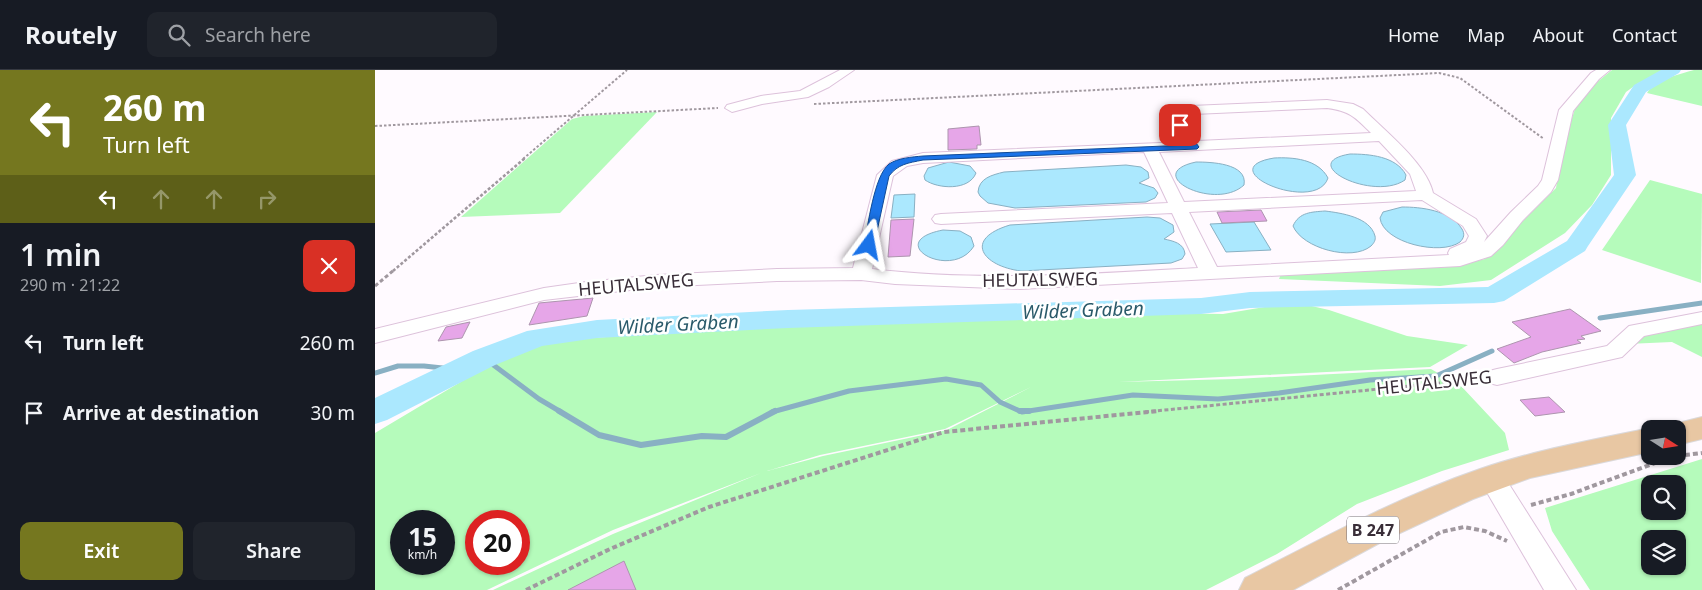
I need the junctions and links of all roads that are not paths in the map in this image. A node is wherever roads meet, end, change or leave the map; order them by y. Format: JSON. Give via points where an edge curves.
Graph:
{"nodes":[{"id":1,"x":849,"y":70,"type":"edge"},
{"id":2,"x":1604,"y":70,"type":"edge"},
{"id":3,"x":732,"y":108,"type":"road end"},
{"id":4,"x":1383,"y":137,"type":"junction"},
{"id":5,"x":1195,"y":147,"type":"junction"},
{"id":6,"x":1149,"y":149,"type":"junction"},
{"id":7,"x":1425,"y":195,"type":"junction"},
{"id":8,"x":1178,"y":207,"type":"junction"},
{"id":9,"x":941,"y":219,"type":"dead end"},
{"id":10,"x":1207,"y":268,"type":"junction"},
{"id":11,"x":861,"y":274,"type":"junction"},
{"id":12,"x":1702,"y":318,"type":"edge"},
{"id":13,"x":375,"y":336,"type":"edge"},
{"id":14,"x":1497,"y":377,"type":"road end"},
{"id":15,"x":1702,"y":428,"type":"edge"},
{"id":16,"x":1686,"y":432,"type":"edge"},
{"id":17,"x":1641,"y":442,"type":"edge"},
{"id":18,"x":1491,"y":478,"type":"junction"},
{"id":19,"x":1258,"y":590,"type":"edge"},
{"id":20,"x":1561,"y":590,"type":"edge"}],
"edges":[{"from":1,"to":3,"type":"street","via":[[803,94]]},
{"from":2,"to":10,"type":"street","name":"HEUTALSWEG","via":[[1566,110],[1550,180],[1545,189],[1484,252],[1460,260]]},
{"from":4,"to":5,"type":"street"},
{"from":4,"to":5,"type":"street","via":[[1357,112],[1339,105],[1204,108],[1177,116],[1177,122]]},
{"from":4,"to":7,"type":"street","via":[[1417,172]]},
{"from":5,"to":6,"type":"street"},
{"from":6,"to":8,"type":"street"},
{"from":6,"to":11,"type":"street","via":[[923,158],[892,166],[885,176]]},
{"from":7,"to":8,"type":"street"},
{"from":7,"to":10,"type":"street","via":[[1470,223],[1478,236],[1476,244],[1468,251],[1425,255],[1330,261],[1261,258]]},
{"from":8,"to":9,"type":"street"},
{"from":8,"to":10,"type":"street"},
{"from":10,"to":11,"type":"street","name":"HEUTALSWEG","via":[[1020,283]]},
{"from":11,"to":13,"type":"street","name":"HEUTALSWEG","via":[[777,274],[586,288],[507,302]]},
{"from":12,"to":14,"type":"street","name":"HEUTALSWEG","via":[[1637,331],[1614,352]]},
{"from":15,"to":16,"type":"main road"},
{"from":17,"to":18,"type":"main road","number":"B 247","via":[[1532,465]]},
{"from":18,"to":19,"type":"main road","number":"B 247","via":[[1428,502]]},
{"from":18,"to":20,"type":"street"}]}
